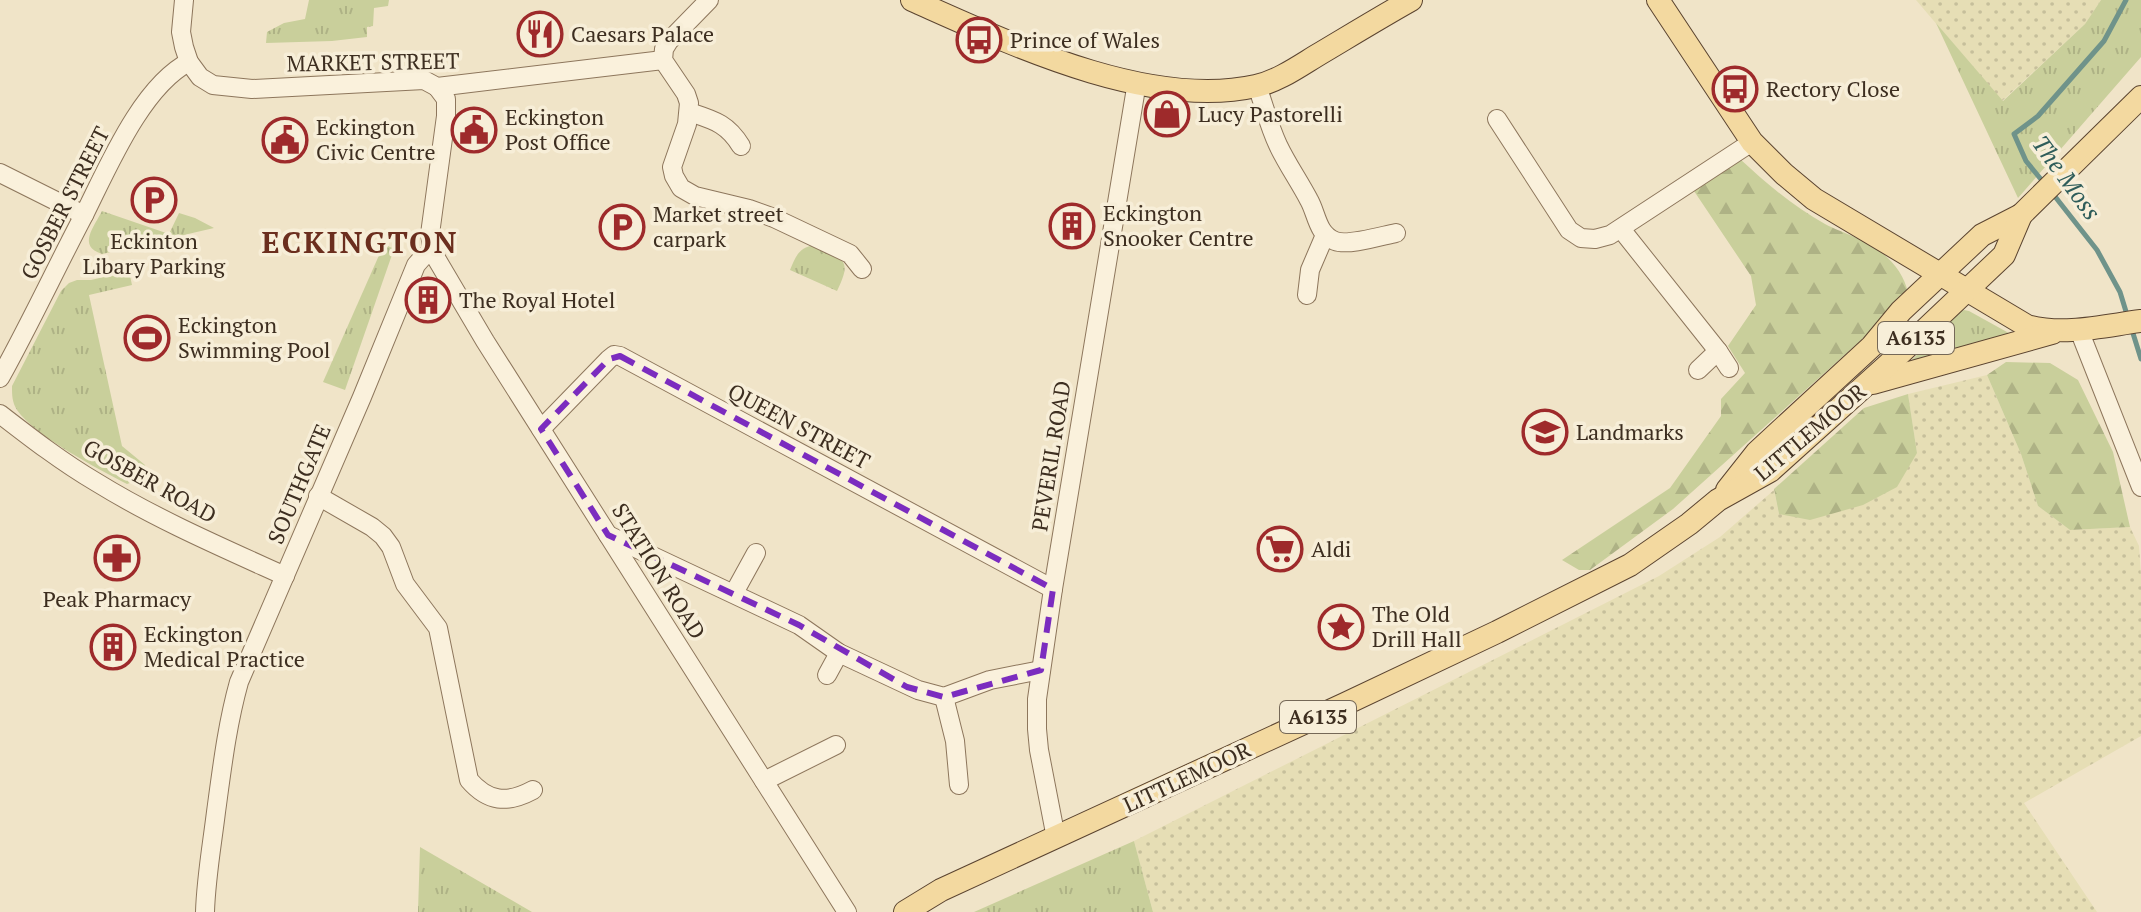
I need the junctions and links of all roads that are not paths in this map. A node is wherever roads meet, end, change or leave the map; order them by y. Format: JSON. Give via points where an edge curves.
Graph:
{"nodes":[{"id":1,"x":184,"y":0,"type":"edge"},
{"id":2,"x":709,"y":0,"type":"edge"},
{"id":3,"x":912,"y":0,"type":"edge"},
{"id":4,"x":1411,"y":0,"type":"edge"},
{"id":5,"x":1658,"y":0,"type":"edge"},
{"id":6,"x":663,"y":60,"type":"junction"},
{"id":7,"x":189,"y":62,"type":"junction"},
{"id":8,"x":1137,"y":82,"type":"junction"},
{"id":9,"x":1257,"y":86,"type":"junction"},
{"id":10,"x":437,"y":87,"type":"junction"},
{"id":11,"x":2141,"y":97,"type":"edge"},
{"id":12,"x":689,"y":112,"type":"junction"},
{"id":13,"x":1497,"y":119,"type":"dead end"},
{"id":14,"x":1752,"y":142,"type":"junction"},
{"id":15,"x":741,"y":146,"type":"dead end"},
{"id":16,"x":0,"y":173,"type":"edge"},
{"id":17,"x":84,"y":215,"type":"junction"},
{"id":18,"x":2021,"y":215,"type":"junction"},
{"id":19,"x":1621,"y":229,"type":"junction"},
{"id":20,"x":1396,"y":233,"type":"dead end"},
{"id":21,"x":1325,"y":235,"type":"junction"},
{"id":22,"x":433,"y":253,"type":"junction"},
{"id":23,"x":862,"y":269,"type":"dead end"},
{"id":24,"x":1940,"y":274,"type":"junction"},
{"id":25,"x":1967,"y":291,"type":"junction"},
{"id":26,"x":1307,"y":295,"type":"dead end"},
{"id":27,"x":2141,"y":321,"type":"edge"},
{"id":28,"x":2070,"y":330,"type":"junction"},
{"id":29,"x":1872,"y":346,"type":"junction"},
{"id":30,"x":1718,"y":351,"type":"junction"},
{"id":31,"x":1729,"y":368,"type":"dead end"},
{"id":32,"x":1698,"y":370,"type":"dead end"},
{"id":33,"x":0,"y":378,"type":"edge"},
{"id":34,"x":1865,"y":385,"type":"junction"},
{"id":35,"x":0,"y":414,"type":"edge"},
{"id":36,"x":541,"y":429,"type":"junction"},
{"id":37,"x":2141,"y":487,"type":"edge"},
{"id":38,"x":318,"y":496,"type":"junction"},
{"id":39,"x":1718,"y":500,"type":"junction"},
{"id":40,"x":608,"y":535,"type":"junction"},
{"id":41,"x":756,"y":553,"type":"dead end"},
{"id":42,"x":285,"y":576,"type":"junction"},
{"id":43,"x":1053,"y":589,"type":"junction"},
{"id":44,"x":734,"y":593,"type":"junction"},
{"id":45,"x":831,"y":648,"type":"junction"},
{"id":46,"x":1041,"y":670,"type":"junction"},
{"id":47,"x":827,"y":675,"type":"dead end"},
{"id":48,"x":944,"y":697,"type":"junction"},
{"id":49,"x":836,"y":745,"type":"dead end"},
{"id":50,"x":764,"y":781,"type":"junction"},
{"id":51,"x":959,"y":785,"type":"dead end"},
{"id":52,"x":533,"y":790,"type":"dead end"},
{"id":53,"x":1056,"y":838,"type":"junction"},
{"id":54,"x":839,"y":908,"type":"edge"},
{"id":55,"x":205,"y":912,"type":"edge"},
{"id":56,"x":905,"y":912,"type":"edge"}],
"edges":[{"from":1,"to":7,"type":"street","via":[[181,32]]},
{"from":2,"to":6,"type":"street","via":[[669,41]]},
{"from":3,"to":8,"type":"main road","via":[[1021,48]]},
{"from":4,"to":9,"type":"main road"},
{"from":5,"to":14,"type":"main road"},
{"from":6,"to":10,"type":"street","name":"MARKET STREET"},
{"from":6,"to":12,"type":"street","via":[[686,94]]},
{"from":7,"to":10,"type":"street","name":"MARKET STREET","via":[[213,85],[234,88],[424,80]]},
{"from":7,"to":17,"type":"street","name":"GOSBER STREET","via":[[177,68],[141,111]]},
{"from":8,"to":9,"type":"main road","via":[[1184,89]]},
{"from":8,"to":43,"type":"street","name":"PEVERIL ROAD"},
{"from":9,"to":21,"type":"street","via":[[1276,140]]},
{"from":10,"to":22,"type":"street","via":[[446,99],[446,116],[430,234]]},
{"from":11,"to":18,"type":"main road","number":"A6135"},
{"from":12,"to":15,"type":"street","via":[[729,128]]},
{"from":12,"to":23,"type":"street","via":[[672,167],[681,188],[774,218],[850,254]]},
{"from":13,"to":19,"type":"street","via":[[1569,230],[1595,239]]},
{"from":14,"to":19,"type":"street"},
{"from":14,"to":24,"type":"main road","via":[[1814,199]]},
{"from":16,"to":17,"type":"street"},
{"from":17,"to":33,"type":"street","name":"GOSBER STREET"},
{"from":18,"to":24,"type":"main road","number":"A6135","via":[[1985,256],[1963,270]]},
{"from":18,"to":25,"type":"main road","number":"A6135","via":[[2004,255]]},
{"from":19,"to":30,"type":"street"},
{"from":20,"to":21,"type":"street","via":[[1351,242]]},
{"from":21,"to":26,"type":"street","via":[[1310,270]]},
{"from":22,"to":36,"type":"street","name":"STATION ROAD"},
{"from":22,"to":38,"type":"street","name":"SOUTHGATE","via":[[416,265]]},
{"from":24,"to":25,"type":"main road"},
{"from":24,"to":29,"type":"main road","name":"LITTLEMOOR","number":"A6135"},
{"from":25,"to":28,"type":"main road","via":[[2027,326]]},
{"from":25,"to":29,"type":"main road","number":"A6135","via":[[1951,290]]},
{"from":25,"to":34,"type":"main road","name":"LITTLEMOOR","number":"A6135"},
{"from":27,"to":28,"type":"main road"},
{"from":28,"to":34,"type":"main road"},
{"from":28,"to":37,"type":"street"},
{"from":29,"to":39,"type":"main road","name":"LITTLEMOOR","number":"A6135","via":[[1757,452]]},
{"from":30,"to":31,"type":"street"},
{"from":30,"to":32,"type":"street"},
{"from":34,"to":39,"type":"main road","name":"LITTLEMOOR","number":"A6135","via":[[1770,471]]},
{"from":35,"to":42,"type":"street","name":"GOSBER ROAD","via":[[97,483]]},
{"from":36,"to":40,"type":"street","name":"STATION ROAD"},
{"from":36,"to":43,"type":"street","name":"QUEEN STREET","via":[[609,359],[620,356]]},
{"from":38,"to":42,"type":"street","name":"SOUTHGATE"},
{"from":38,"to":52,"type":"street","via":[[383,536],[405,584],[438,628],[469,780],[500,799]]},
{"from":39,"to":53,"type":"main road","name":"LITTLEMOOR","number":"A6135","via":[[1630,565],[1569,597]]},
{"from":40,"to":44,"type":"street"},
{"from":40,"to":50,"type":"street","name":"STATION ROAD"},
{"from":41,"to":44,"type":"street"},
{"from":42,"to":55,"type":"street","name":"SOUTHGATE","via":[[239,682],[230,716]]},
{"from":43,"to":46,"type":"street","name":"PEVERIL ROAD"},
{"from":44,"to":45,"type":"street","via":[[799,625]]},
{"from":45,"to":47,"type":"street"},
{"from":45,"to":48,"type":"street","via":[[907,687]]},
{"from":46,"to":48,"type":"street","via":[[990,680]]},
{"from":46,"to":53,"type":"street","name":"PEVERIL ROAD","via":[[1037,729]]},
{"from":48,"to":51,"type":"street"},
{"from":49,"to":50,"type":"street"},
{"from":50,"to":54,"type":"street","name":"STATION ROAD"},
{"from":53,"to":56,"type":"main road","name":"LITTLEMOOR","number":"A6135"}]}
